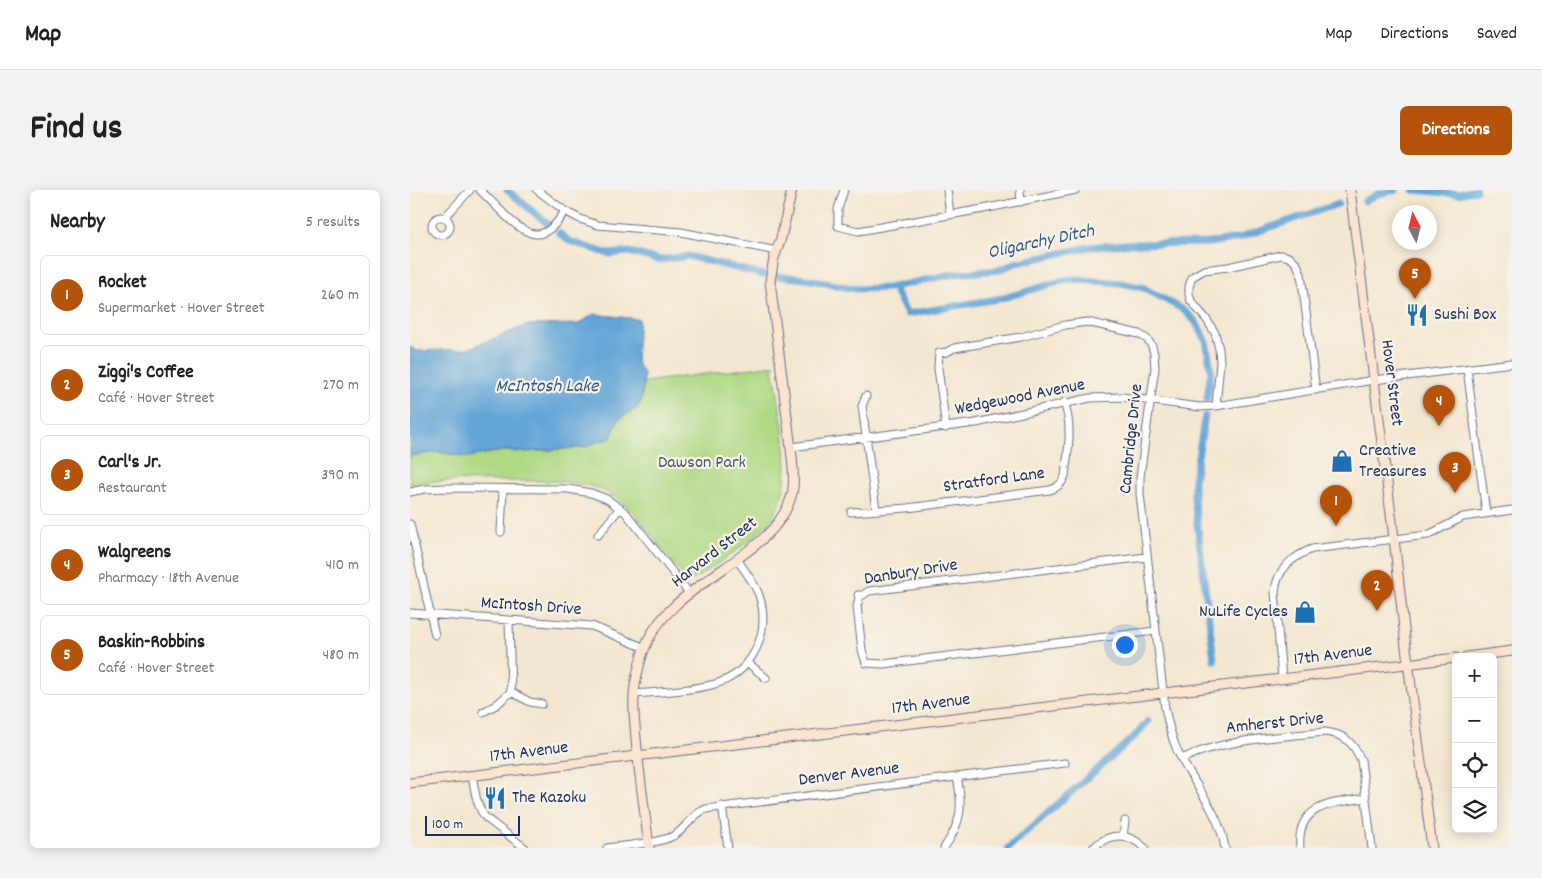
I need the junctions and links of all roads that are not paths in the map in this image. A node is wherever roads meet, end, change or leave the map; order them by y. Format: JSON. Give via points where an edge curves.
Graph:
{"nodes":[{"id":1,"x":470,"y":190,"type":"edge"},
{"id":2,"x":480,"y":190,"type":"edge"},
{"id":3,"x":537,"y":190,"type":"edge"},
{"id":4,"x":792,"y":190,"type":"edge"},
{"id":5,"x":844,"y":190,"type":"edge"},
{"id":6,"x":947,"y":190,"type":"edge"},
{"id":7,"x":1020,"y":190,"type":"edge"},
{"id":8,"x":1076,"y":190,"type":"edge"},
{"id":9,"x":1350,"y":190,"type":"edge"},
{"id":10,"x":1021,"y":202,"type":"junction"},
{"id":11,"x":564,"y":212,"type":"junction"},
{"id":12,"x":950,"y":215,"type":"junction"},
{"id":13,"x":444,"y":218,"type":"dead end"},
{"id":14,"x":777,"y":251,"type":"junction"},
{"id":15,"x":1512,"y":363,"type":"edge"},
{"id":16,"x":1467,"y":369,"type":"junction"},
{"id":17,"x":1374,"y":380,"type":"junction"},
{"id":18,"x":1316,"y":390,"type":"junction"},
{"id":19,"x":866,"y":396,"type":"dead end"},
{"id":20,"x":1150,"y":400,"type":"junction"},
{"id":21,"x":1064,"y":402,"type":"junction"},
{"id":22,"x":1216,"y":406,"type":"junction"},
{"id":23,"x":946,"y":428,"type":"junction"},
{"id":24,"x":865,"y":438,"type":"junction"},
{"id":25,"x":791,"y":446,"type":"junction"},
{"id":26,"x":504,"y":489,"type":"junction"},
{"id":27,"x":410,"y":492,"type":"edge"},
{"id":28,"x":620,"y":508,"type":"junction"},
{"id":29,"x":876,"y":510,"type":"junction"},
{"id":30,"x":1512,"y":510,"type":"edge"},
{"id":31,"x":851,"y":512,"type":"dead end"},
{"id":32,"x":1486,"y":513,"type":"junction"},
{"id":33,"x":410,"y":524,"type":"edge"},
{"id":34,"x":501,"y":532,"type":"dead end"},
{"id":35,"x":598,"y":535,"type":"dead end"},
{"id":36,"x":1394,"y":538,"type":"junction"},
{"id":37,"x":1146,"y":557,"type":"junction"},
{"id":38,"x":737,"y":559,"type":"junction"},
{"id":39,"x":689,"y":593,"type":"junction"},
{"id":40,"x":410,"y":613,"type":"edge"},
{"id":41,"x":431,"y":614,"type":"junction"},
{"id":42,"x":509,"y":620,"type":"junction"},
{"id":43,"x":1155,"y":631,"type":"junction"},
{"id":44,"x":435,"y":634,"type":"dead end"},
{"id":45,"x":645,"y":648,"type":"junction"},
{"id":46,"x":1512,"y":651,"type":"edge"},
{"id":47,"x":1497,"y":653,"type":"edge"},
{"id":48,"x":1452,"y":658,"type":"edge"},
{"id":49,"x":748,"y":663,"type":"junction"},
{"id":50,"x":1408,"y":664,"type":"junction"},
{"id":51,"x":766,"y":678,"type":"dead end"},
{"id":52,"x":1282,"y":679,"type":"junction"},
{"id":53,"x":511,"y":692,"type":"junction"},
{"id":54,"x":634,"y":694,"type":"junction"},
{"id":55,"x":1163,"y":694,"type":"junction"},
{"id":56,"x":542,"y":704,"type":"dead end"},
{"id":57,"x":483,"y":712,"type":"dead end"},
{"id":58,"x":638,"y":756,"type":"junction"},
{"id":59,"x":1182,"y":759,"type":"junction"},
{"id":60,"x":1065,"y":763,"type":"dead end"},
{"id":61,"x":472,"y":776,"type":"junction"},
{"id":62,"x":957,"y":777,"type":"junction"},
{"id":63,"x":410,"y":783,"type":"edge"},
{"id":64,"x":1366,"y":798,"type":"junction"},
{"id":65,"x":722,"y":806,"type":"junction"},
{"id":66,"x":1125,"y":821,"type":"dead end"},
{"id":67,"x":1123,"y":836,"type":"junction"},
{"id":68,"x":649,"y":845,"type":"edge"},
{"id":69,"x":525,"y":848,"type":"edge"},
{"id":70,"x":607,"y":848,"type":"edge"},
{"id":71,"x":728,"y":848,"type":"edge"},
{"id":72,"x":944,"y":848,"type":"edge"},
{"id":73,"x":1093,"y":848,"type":"edge"},
{"id":74,"x":1146,"y":848,"type":"edge"},
{"id":75,"x":1225,"y":848,"type":"edge"},
{"id":76,"x":1300,"y":848,"type":"edge"},
{"id":77,"x":1372,"y":848,"type":"edge"},
{"id":78,"x":1432,"y":848,"type":"edge"}],
"edges":[{"from":1,"to":13,"type":"street"},
{"from":2,"to":11,"type":"street","via":[[530,234],[540,234],[553,227]]},
{"from":3,"to":11,"type":"street"},
{"from":4,"to":14,"type":"main road","name":"Harvard Street"},
{"from":5,"to":12,"type":"street","via":[[838,209],[838,226],[858,231]]},
{"from":6,"to":12,"type":"street"},
{"from":7,"to":10,"type":"street"},
{"from":8,"to":10,"type":"street"},
{"from":9,"to":17,"type":"main road","name":"Hover Street"},
{"from":10,"to":12,"type":"street"},
{"from":11,"to":14,"type":"street","via":[[607,226],[681,232]]},
{"from":14,"to":25,"type":"main road","name":"Harvard Street","via":[[770,281]]},
{"from":15,"to":16,"type":"street","name":"Wedgewood Avenue"},
{"from":16,"to":17,"type":"street","name":"Wedgewood Avenue"},
{"from":16,"to":32,"type":"street"},
{"from":17,"to":18,"type":"street","name":"Wedgewood Avenue"},
{"from":17,"to":36,"type":"main road","name":"Hover Street"},
{"from":18,"to":22,"type":"street","name":"Wedgewood Avenue"},
{"from":18,"to":22,"type":"street","via":[[1301,274],[1294,260],[1281,255],[1204,270],[1192,278],[1189,294],[1215,333],[1219,349]]},
{"from":19,"to":24,"type":"street","via":[[862,406]]},
{"from":20,"to":21,"type":"street","name":"Wedgewood Avenue","via":[[1090,398]]},
{"from":20,"to":22,"type":"street","name":"Wedgewood Avenue"},
{"from":20,"to":23,"type":"street","name":"Cambridge Drive","via":[[1155,368],[1152,346],[1147,339],[1139,334],[1087,322],[1065,325],[938,353]]},
{"from":20,"to":37,"type":"street","name":"Cambridge Drive","via":[[1140,477]]},
{"from":21,"to":23,"type":"street","name":"Wedgewood Avenue"},
{"from":21,"to":29,"type":"street","name":"Stratford Lane","via":[[1070,429],[1065,476],[1057,488]]},
{"from":23,"to":24,"type":"street","name":"Wedgewood Avenue"},
{"from":24,"to":25,"type":"street","name":"Wedgewood Avenue"},
{"from":24,"to":29,"type":"street"},
{"from":25,"to":38,"type":"main road","name":"Harvard Street","via":[[794,480],[788,505],[768,534]]},
{"from":26,"to":27,"type":"street","via":[[444,488]]},
{"from":26,"to":28,"type":"street","via":[[572,490],[607,499]]},
{"from":26,"to":34,"type":"street"},
{"from":28,"to":35,"type":"street"},
{"from":28,"to":39,"type":"street"},
{"from":29,"to":31,"type":"street","name":"Stratford Lane"},
{"from":30,"to":32,"type":"street"},
{"from":32,"to":36,"type":"street","via":[[1463,516],[1428,534]]},
{"from":33,"to":41,"type":"street"},
{"from":36,"to":50,"type":"main road","name":"Hover Street"},
{"from":36,"to":52,"type":"street","via":[[1312,549],[1300,554],[1284,568],[1274,592]]},
{"from":37,"to":43,"type":"street","name":"Cambridge Drive"},
{"from":37,"to":43,"type":"street","name":"Danbury Drive","via":[[869,591],[858,595],[862,650],[866,663],[883,664]]},
{"from":38,"to":39,"type":"main road","name":"Harvard Street"},
{"from":38,"to":49,"type":"street","via":[[755,586],[762,610],[762,632]]},
{"from":39,"to":45,"type":"main road","name":"Harvard Street","via":[[663,618]]},
{"from":40,"to":41,"type":"street","name":"McIntosh Drive"},
{"from":41,"to":42,"type":"street","name":"McIntosh Drive"},
{"from":41,"to":44,"type":"street"},
{"from":42,"to":45,"type":"street","name":"McIntosh Drive","via":[[592,626]]},
{"from":42,"to":53,"type":"street"},
{"from":43,"to":55,"type":"street","name":"Cambridge Drive"},
{"from":45,"to":54,"type":"main road","name":"Harvard Street"},
{"from":46,"to":47,"type":"main road"},
{"from":48,"to":50,"type":"main road","name":"17th Avenue"},
{"from":49,"to":51,"type":"street"},
{"from":49,"to":54,"type":"street","via":[[724,681],[711,685]]},
{"from":50,"to":52,"type":"main road","name":"17th Avenue"},
{"from":50,"to":78,"type":"main road","name":"Hover Street"},
{"from":52,"to":55,"type":"main road","name":"17th Avenue"},
{"from":53,"to":56,"type":"street"},
{"from":53,"to":57,"type":"street"},
{"from":54,"to":58,"type":"main road","name":"Harvard Street"},
{"from":55,"to":58,"type":"main road","name":"17th Avenue"},
{"from":55,"to":59,"type":"street","name":"Cambridge Drive","via":[[1171,737]]},
{"from":58,"to":61,"type":"main road","name":"17th Avenue"},
{"from":58,"to":68,"type":"main road","name":"Harvard Street"},
{"from":59,"to":64,"type":"street","name":"Amherst Drive","via":[[1218,745],[1333,733],[1347,738],[1356,749],[1361,760]]},
{"from":59,"to":75,"type":"street","name":"Cambridge Drive","via":[[1210,806]]},
{"from":60,"to":62,"type":"street","name":"Denver Avenue"},
{"from":61,"to":63,"type":"main road","name":"17th Avenue"},
{"from":61,"to":69,"type":"street","via":[[481,812]]},
{"from":62,"to":65,"type":"street","name":"Denver Avenue"},
{"from":62,"to":72,"type":"street","via":[[961,810]]},
{"from":64,"to":76,"type":"street","via":[[1326,804],[1308,815],[1300,834]]},
{"from":64,"to":77,"type":"street","name":"Amherst Drive"},
{"from":65,"to":68,"type":"street","name":"Denver Avenue","via":[[699,811],[681,831]]},
{"from":65,"to":71,"type":"street"},
{"from":66,"to":67,"type":"street"},
{"from":67,"to":73,"type":"street","via":[[1101,840]]},
{"from":67,"to":74,"type":"street"},
{"from":68,"to":70,"type":"street","name":"Denver Avenue"}]}
